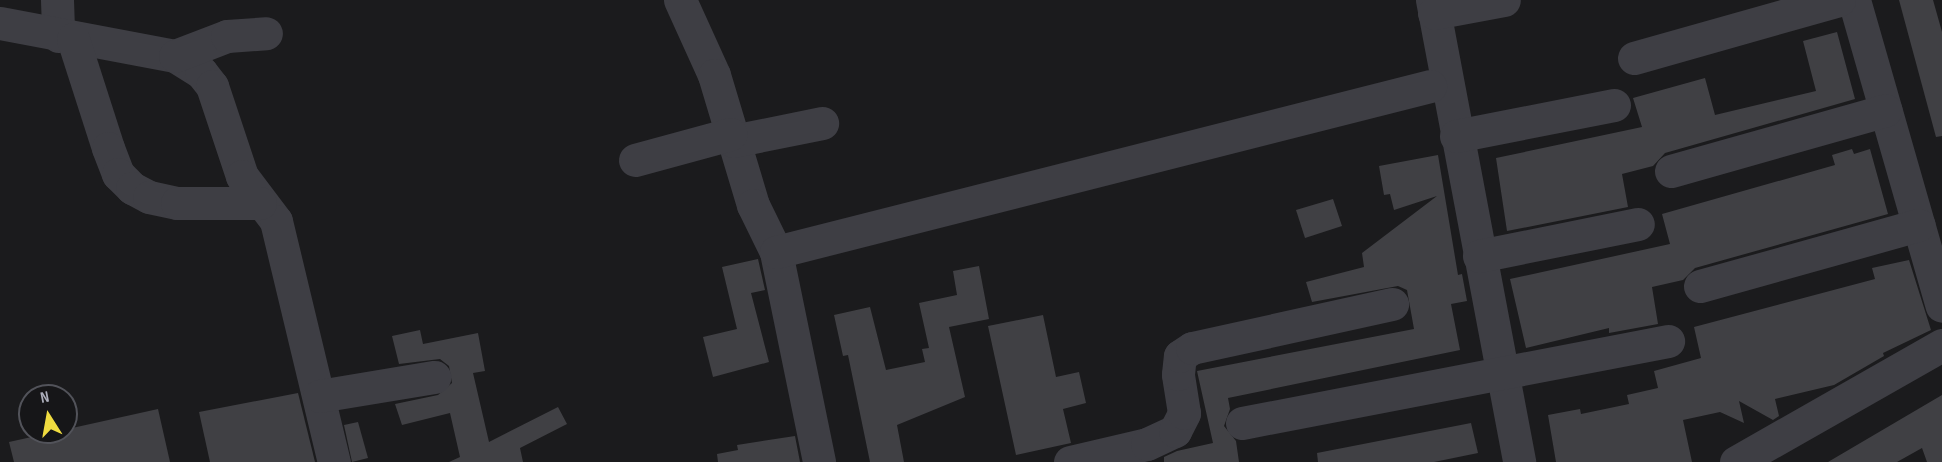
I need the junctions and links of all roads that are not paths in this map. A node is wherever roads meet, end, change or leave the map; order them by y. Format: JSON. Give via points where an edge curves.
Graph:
{"nodes":[{"id":1,"x":57,"y":0,"type":"edge"},
{"id":2,"x":680,"y":0,"type":"edge"},
{"id":3,"x":1504,"y":0,"type":"edge"},
{"id":4,"x":1839,"y":0,"type":"edge"},
{"id":5,"x":1854,"y":0,"type":"edge"},
{"id":6,"x":1433,"y":6,"type":"edge"},
{"id":7,"x":0,"y":23,"type":"edge"},
{"id":8,"x":266,"y":33,"type":"dead end"},
{"id":9,"x":65,"y":37,"type":"junction"},
{"id":10,"x":175,"y":56,"type":"junction"},
{"id":11,"x":1634,"y":58,"type":"dead end"},
{"id":12,"x":1430,"y":86,"type":"dead end"},
{"id":13,"x":1614,"y":105,"type":"dead end"},
{"id":14,"x":1886,"y":111,"type":"junction"},
{"id":15,"x":822,"y":123,"type":"dead end"},
{"id":16,"x":1456,"y":136,"type":"junction"},
{"id":17,"x":732,"y":138,"type":"junction"},
{"id":18,"x":635,"y":160,"type":"dead end"},
{"id":19,"x":1671,"y":171,"type":"dead end"},
{"id":20,"x":260,"y":203,"type":"junction"},
{"id":21,"x":1638,"y":224,"type":"dead end"},
{"id":22,"x":1919,"y":225,"type":"junction"},
{"id":23,"x":776,"y":252,"type":"junction"},
{"id":24,"x":1479,"y":256,"type":"junction"},
{"id":25,"x":1700,"y":286,"type":"dead end"},
{"id":26,"x":1392,"y":304,"type":"dead end"},
{"id":27,"x":1942,"y":306,"type":"edge"},
{"id":28,"x":1668,"y":341,"type":"dead end"},
{"id":29,"x":1942,"y":345,"type":"edge"},
{"id":30,"x":1502,"y":374,"type":"junction"},
{"id":31,"x":434,"y":377,"type":"dead end"},
{"id":32,"x":319,"y":396,"type":"junction"},
{"id":33,"x":1242,"y":423,"type":"dead end"},
{"id":34,"x":334,"y":462,"type":"edge"},
{"id":35,"x":819,"y":462,"type":"edge"},
{"id":36,"x":1070,"y":462,"type":"edge"},
{"id":37,"x":1519,"y":462,"type":"edge"},
{"id":38,"x":1736,"y":462,"type":"edge"}],
"edges":[{"from":1,"to":9,"type":"street"},
{"from":2,"to":17,"type":"street","via":[[714,75]]},
{"from":3,"to":6,"type":"street"},
{"from":4,"to":11,"type":"street"},
{"from":5,"to":14,"type":"street"},
{"from":6,"to":16,"type":"street"},
{"from":7,"to":9,"type":"street"},
{"from":8,"to":10,"type":"street","via":[[227,36]]},
{"from":9,"to":10,"type":"street"},
{"from":9,"to":20,"type":"street","via":[[118,174],[132,188],[149,197],[177,203]]},
{"from":10,"to":20,"type":"street","via":[[201,72],[212,86],[242,176]]},
{"from":12,"to":23,"type":"street"},
{"from":13,"to":16,"type":"street"},
{"from":14,"to":19,"type":"street"},
{"from":14,"to":22,"type":"street"},
{"from":15,"to":17,"type":"street"},
{"from":16,"to":24,"type":"street"},
{"from":17,"to":18,"type":"street"},
{"from":17,"to":23,"type":"street","via":[[753,205]]},
{"from":20,"to":32,"type":"street","via":[[276,221],[285,250]]},
{"from":21,"to":24,"type":"street"},
{"from":22,"to":25,"type":"street"},
{"from":22,"to":27,"type":"street"},
{"from":23,"to":35,"type":"street"},
{"from":24,"to":30,"type":"street"},
{"from":26,"to":36,"type":"street","via":[[1192,348],[1180,356],[1178,374],[1184,413],[1175,431],[1147,444]]},
{"from":28,"to":30,"type":"street"},
{"from":29,"to":38,"type":"street"},
{"from":30,"to":33,"type":"street"},
{"from":30,"to":37,"type":"street"},
{"from":31,"to":32,"type":"street"},
{"from":32,"to":34,"type":"street"}]}
